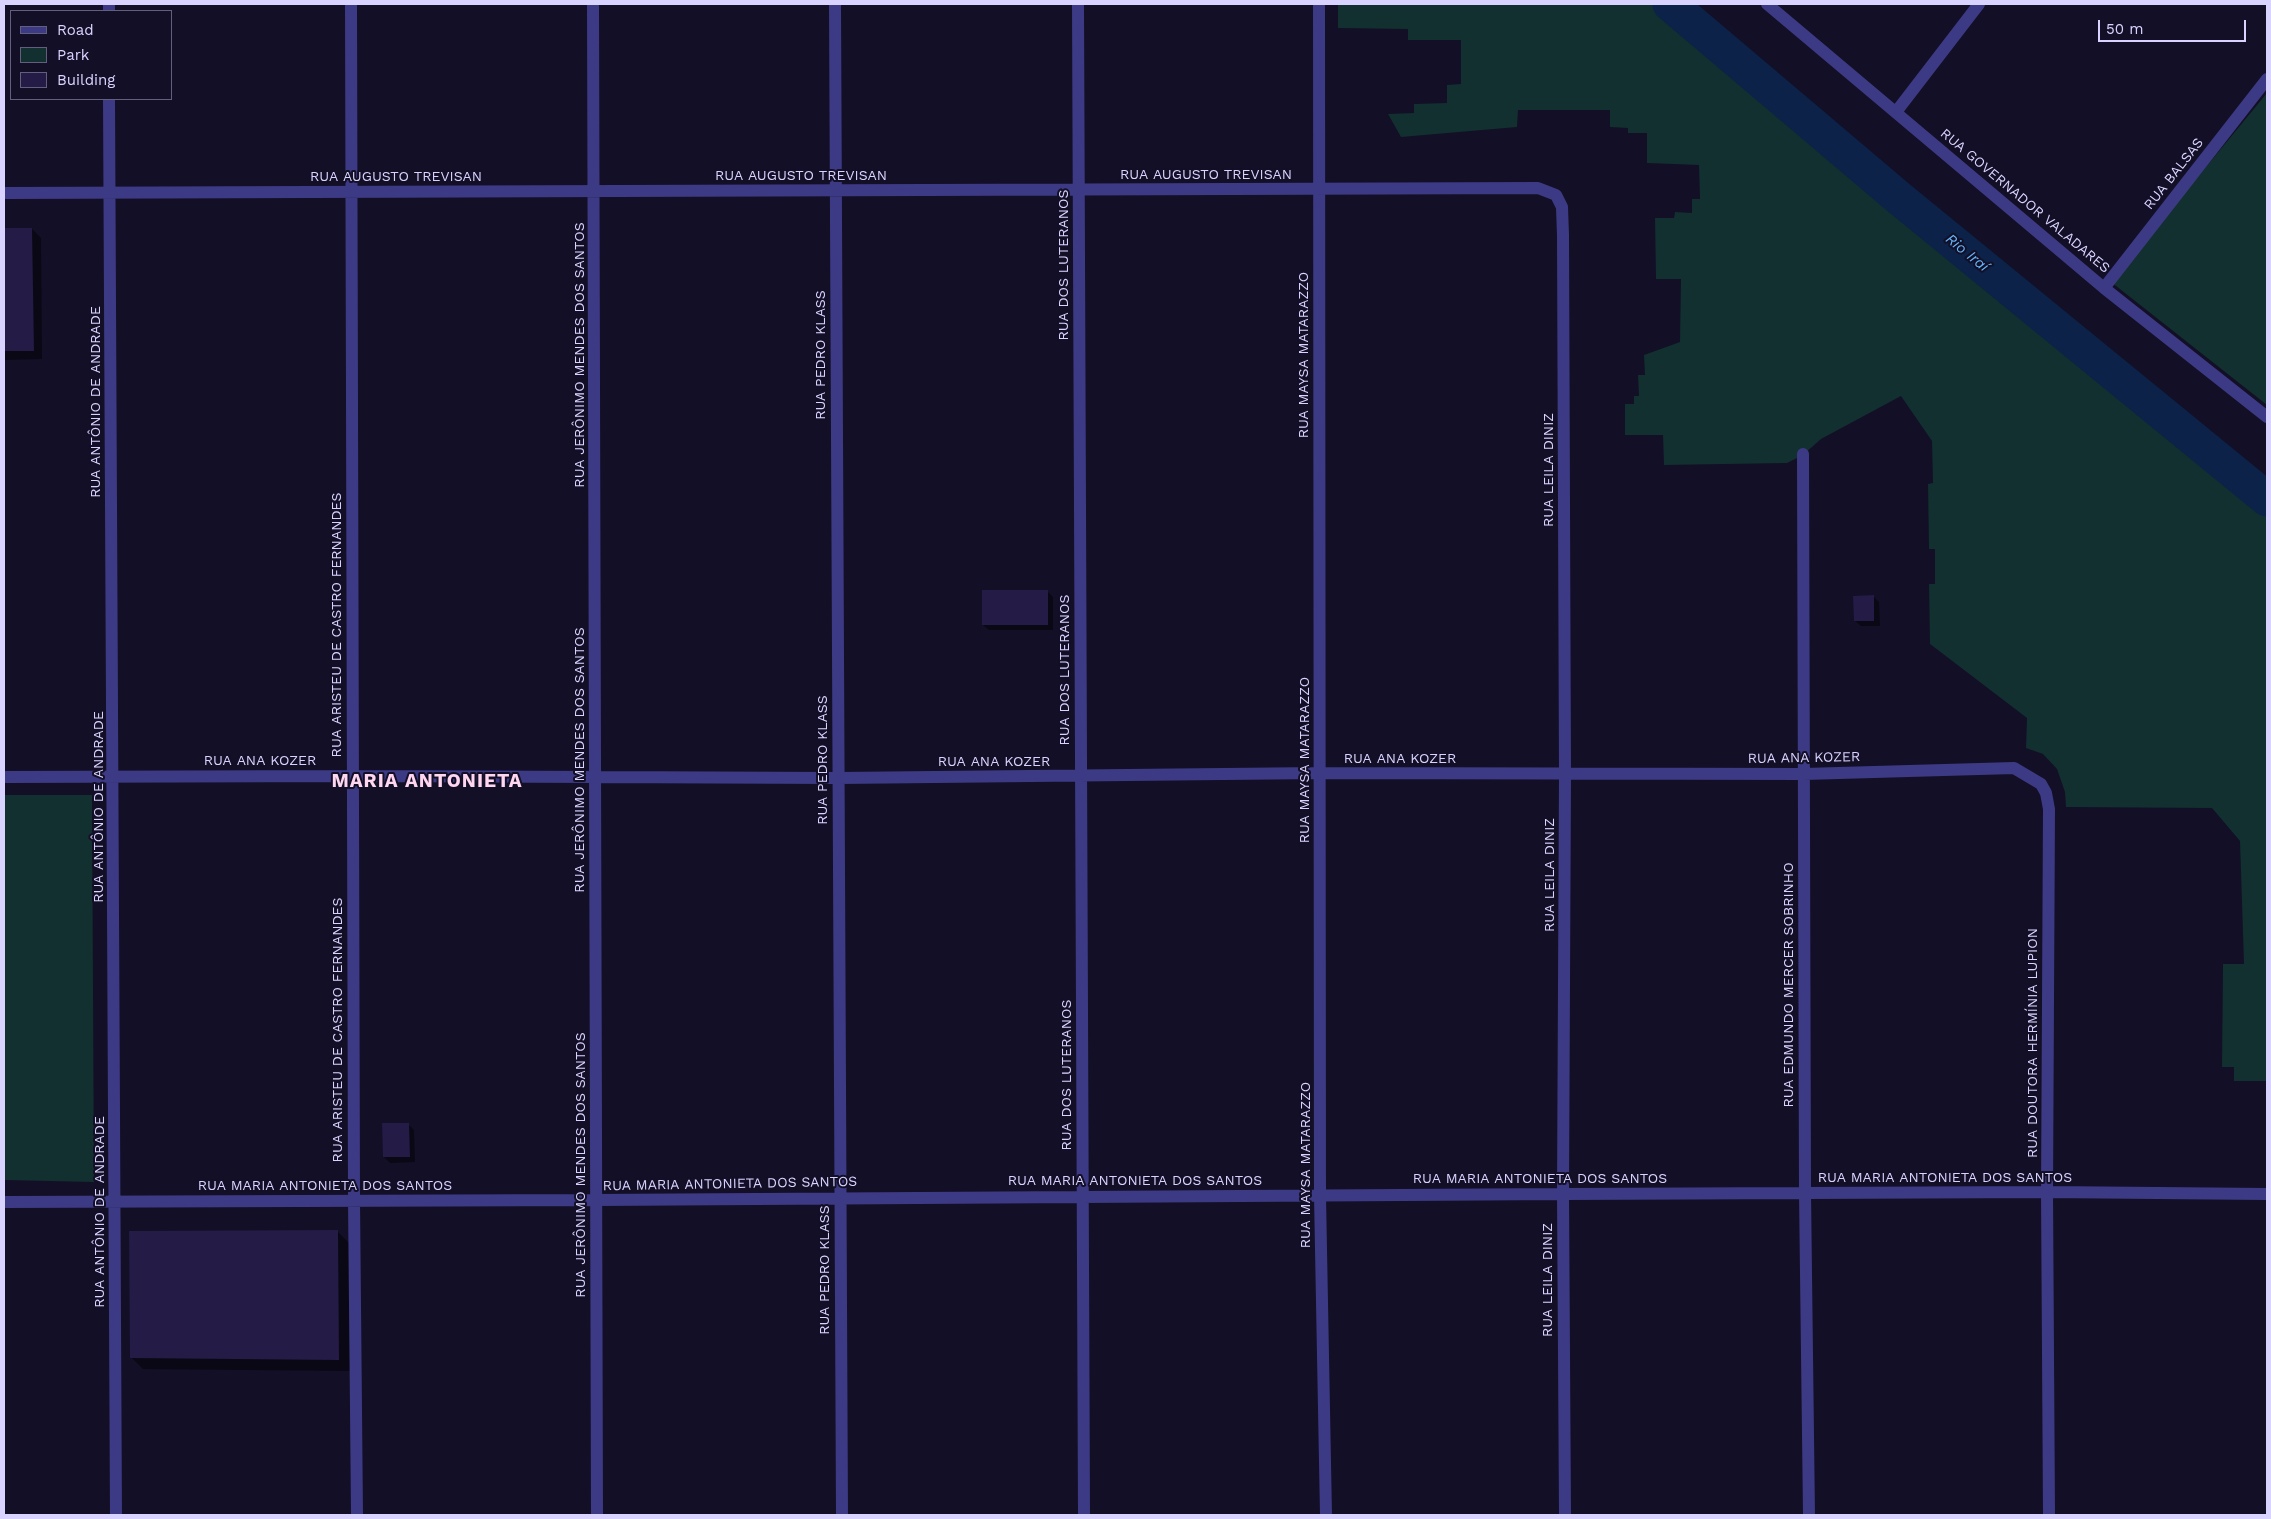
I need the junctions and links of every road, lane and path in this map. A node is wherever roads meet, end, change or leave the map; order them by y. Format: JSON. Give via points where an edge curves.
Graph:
{"nodes":[{"id":1,"x":351,"y":4,"type":"edge"},
{"id":2,"x":594,"y":4,"type":"edge"},
{"id":3,"x":835,"y":4,"type":"edge"},
{"id":4,"x":1078,"y":4,"type":"edge"},
{"id":5,"x":1319,"y":4,"type":"edge"},
{"id":6,"x":1767,"y":4,"type":"edge"},
{"id":7,"x":1979,"y":4,"type":"edge"},
{"id":8,"x":2267,"y":79,"type":"edge"},
{"id":9,"x":109,"y":100,"type":"edge"},
{"id":10,"x":1896,"y":112,"type":"junction"},
{"id":11,"x":1078,"y":190,"type":"junction"},
{"id":12,"x":1319,"y":190,"type":"junction"},
{"id":13,"x":835,"y":191,"type":"junction"},
{"id":14,"x":351,"y":192,"type":"junction"},
{"id":15,"x":595,"y":192,"type":"junction"},
{"id":16,"x":4,"y":193,"type":"edge"},
{"id":17,"x":109,"y":193,"type":"junction"},
{"id":18,"x":1563,"y":235,"type":"joint"},
{"id":19,"x":2104,"y":288,"type":"junction"},
{"id":20,"x":2267,"y":417,"type":"edge"},
{"id":21,"x":1803,"y":454,"type":"dead end"},
{"id":22,"x":1985,"y":768,"type":"joint"},
{"id":23,"x":1320,"y":773,"type":"junction"},
{"id":24,"x":1565,"y":774,"type":"junction"},
{"id":25,"x":1804,"y":774,"type":"junction"},
{"id":26,"x":353,"y":776,"type":"junction"},
{"id":27,"x":596,"y":776,"type":"junction"},
{"id":28,"x":1080,"y":776,"type":"junction"},
{"id":29,"x":4,"y":777,"type":"edge"},
{"id":30,"x":114,"y":777,"type":"junction"},
{"id":31,"x":838,"y":778,"type":"junction"},
{"id":32,"x":2047,"y":1192,"type":"junction"},
{"id":33,"x":1805,"y":1193,"type":"junction"},
{"id":34,"x":1563,"y":1194,"type":"junction"},
{"id":35,"x":2267,"y":1194,"type":"edge"},
{"id":36,"x":1320,"y":1196,"type":"junction"},
{"id":37,"x":1082,"y":1197,"type":"junction"},
{"id":38,"x":840,"y":1198,"type":"junction"},
{"id":39,"x":354,"y":1200,"type":"junction"},
{"id":40,"x":596,"y":1200,"type":"junction"},
{"id":41,"x":4,"y":1202,"type":"edge"},
{"id":42,"x":115,"y":1202,"type":"junction"},
{"id":43,"x":116,"y":1515,"type":"edge"},
{"id":44,"x":357,"y":1515,"type":"edge"},
{"id":45,"x":597,"y":1515,"type":"edge"},
{"id":46,"x":842,"y":1515,"type":"edge"},
{"id":47,"x":1084,"y":1515,"type":"edge"},
{"id":48,"x":1326,"y":1515,"type":"edge"},
{"id":49,"x":1565,"y":1515,"type":"edge"},
{"id":50,"x":1809,"y":1515,"type":"edge"},
{"id":51,"x":2049,"y":1515,"type":"edge"}],
"edges":[{"from":1,"to":14,"type":"street","name":"RUA ARISTEU DE CASTRO FERNANDES"},
{"from":2,"to":15,"type":"street","name":"RUA JERÔNIMO MENDES DOS SANTOS"},
{"from":3,"to":13,"type":"street","name":"RUA PEDRO KLASS"},
{"from":4,"to":11,"type":"street","name":"RUA DOS LUTERANOS"},
{"from":5,"to":12,"type":"street","name":"RUA MAYSA MATARAZZO"},
{"from":6,"to":10,"type":"street","name":"RUA GOVERNADOR VALADARES"},
{"from":7,"to":10,"type":"street"},
{"from":8,"to":19,"type":"street","name":"RUA BALSAS"},
{"from":9,"to":17,"type":"street","name":"RUA ANTÔNIO DE ANDRADE"},
{"from":10,"to":19,"type":"street","name":"RUA GOVERNADOR VALADARES"},
{"from":11,"to":12,"type":"street","name":"RUA AUGUSTO TREVISAN"},
{"from":11,"to":13,"type":"street","name":"RUA AUGUSTO TREVISAN"},
{"from":11,"to":28,"type":"street","name":"RUA DOS LUTERANOS"},
{"from":12,"to":18,"type":"street","name":"RUA AUGUSTO TREVISAN","via":[[1538,188],[1551,192],[1560,202]]},
{"from":12,"to":23,"type":"street","name":"RUA MAYSA MATARAZZO"},
{"from":13,"to":15,"type":"street","name":"RUA AUGUSTO TREVISAN"},
{"from":13,"to":31,"type":"street","name":"RUA PEDRO KLASS"},
{"from":14,"to":15,"type":"street","name":"RUA AUGUSTO TREVISAN"},
{"from":14,"to":17,"type":"street","name":"RUA AUGUSTO TREVISAN"},
{"from":14,"to":26,"type":"street","name":"RUA ARISTEU DE CASTRO FERNANDES"},
{"from":15,"to":27,"type":"street","name":"RUA JERÔNIMO MENDES DOS SANTOS"},
{"from":16,"to":17,"type":"street","name":"RUA AUGUSTO TREVISAN"},
{"from":17,"to":30,"type":"street","name":"RUA ANTÔNIO DE ANDRADE"},
{"from":18,"to":24,"type":"street","name":"RUA LEILA DINIZ"},
{"from":19,"to":20,"type":"street","name":"RUA GOVERNADOR VALADARES"},
{"from":21,"to":25,"type":"street","name":"RUA EDMUNDO MERCER SOBRINHO"},
{"from":22,"to":25,"type":"street","name":"RUA ANA KOZER"},
{"from":22,"to":32,"type":"street","name":"RUA DOUTORA HERMÍNIA LUPION","via":[[2014,768],[2033,778],[2046,793],[2049,809]]},
{"from":23,"to":24,"type":"street","name":"RUA ANA KOZER"},
{"from":23,"to":28,"type":"street","name":"RUA ANA KOZER"},
{"from":23,"to":36,"type":"street","name":"RUA MAYSA MATARAZZO"},
{"from":24,"to":25,"type":"street","name":"RUA ANA KOZER"},
{"from":24,"to":34,"type":"street","name":"RUA LEILA DINIZ"},
{"from":25,"to":33,"type":"street","name":"RUA EDMUNDO MERCER SOBRINHO"},
{"from":26,"to":27,"type":"street","name":"RUA ANA KOZER"},
{"from":26,"to":30,"type":"street","name":"RUA ANA KOZER"},
{"from":26,"to":39,"type":"street","name":"RUA ARISTEU DE CASTRO FERNANDES"},
{"from":27,"to":31,"type":"street","name":"RUA ANA KOZER"},
{"from":27,"to":40,"type":"street","name":"RUA JERÔNIMO MENDES DOS SANTOS"},
{"from":28,"to":31,"type":"street","name":"RUA ANA KOZER"},
{"from":28,"to":37,"type":"street","name":"RUA DOS LUTERANOS"},
{"from":29,"to":30,"type":"street","name":"RUA ANA KOZER"},
{"from":30,"to":42,"type":"street","name":"RUA ANTÔNIO DE ANDRADE"},
{"from":31,"to":38,"type":"street","name":"RUA PEDRO KLASS"},
{"from":32,"to":33,"type":"street","name":"RUA MARIA ANTONIETA DOS SANTOS"},
{"from":32,"to":35,"type":"street","name":"RUA MARIA ANTONIETA DOS SANTOS"},
{"from":32,"to":51,"type":"street","name":"RUA DOUTORA HERMÍNIA LUPION"},
{"from":33,"to":34,"type":"street","name":"RUA MARIA ANTONIETA DOS SANTOS"},
{"from":33,"to":50,"type":"street","name":"RUA EDMUNDO MERCER SOBRINHO"},
{"from":34,"to":36,"type":"street","name":"RUA MARIA ANTONIETA DOS SANTOS"},
{"from":34,"to":49,"type":"street","name":"RUA LEILA DINIZ"},
{"from":36,"to":37,"type":"street","name":"RUA MARIA ANTONIETA DOS SANTOS"},
{"from":36,"to":48,"type":"street","name":"RUA MAYSA MATARAZZO"},
{"from":37,"to":38,"type":"street","name":"RUA MARIA ANTONIETA DOS SANTOS"},
{"from":37,"to":47,"type":"street","name":"RUA DOS LUTERANOS"},
{"from":38,"to":40,"type":"street","name":"RUA MARIA ANTONIETA DOS SANTOS"},
{"from":38,"to":46,"type":"street","name":"RUA PEDRO KLASS"},
{"from":39,"to":40,"type":"street","name":"RUA MARIA ANTONIETA DOS SANTOS"},
{"from":39,"to":42,"type":"street","name":"RUA MARIA ANTONIETA DOS SANTOS"},
{"from":39,"to":44,"type":"street","name":"RUA ARISTEU DE CASTRO FERNANDES"},
{"from":40,"to":45,"type":"street","name":"RUA JERÔNIMO MENDES DOS SANTOS"},
{"from":41,"to":42,"type":"street","name":"RUA MARIA ANTONIETA DOS SANTOS"},
{"from":42,"to":43,"type":"street","name":"RUA ANTÔNIO DE ANDRADE"}]}
